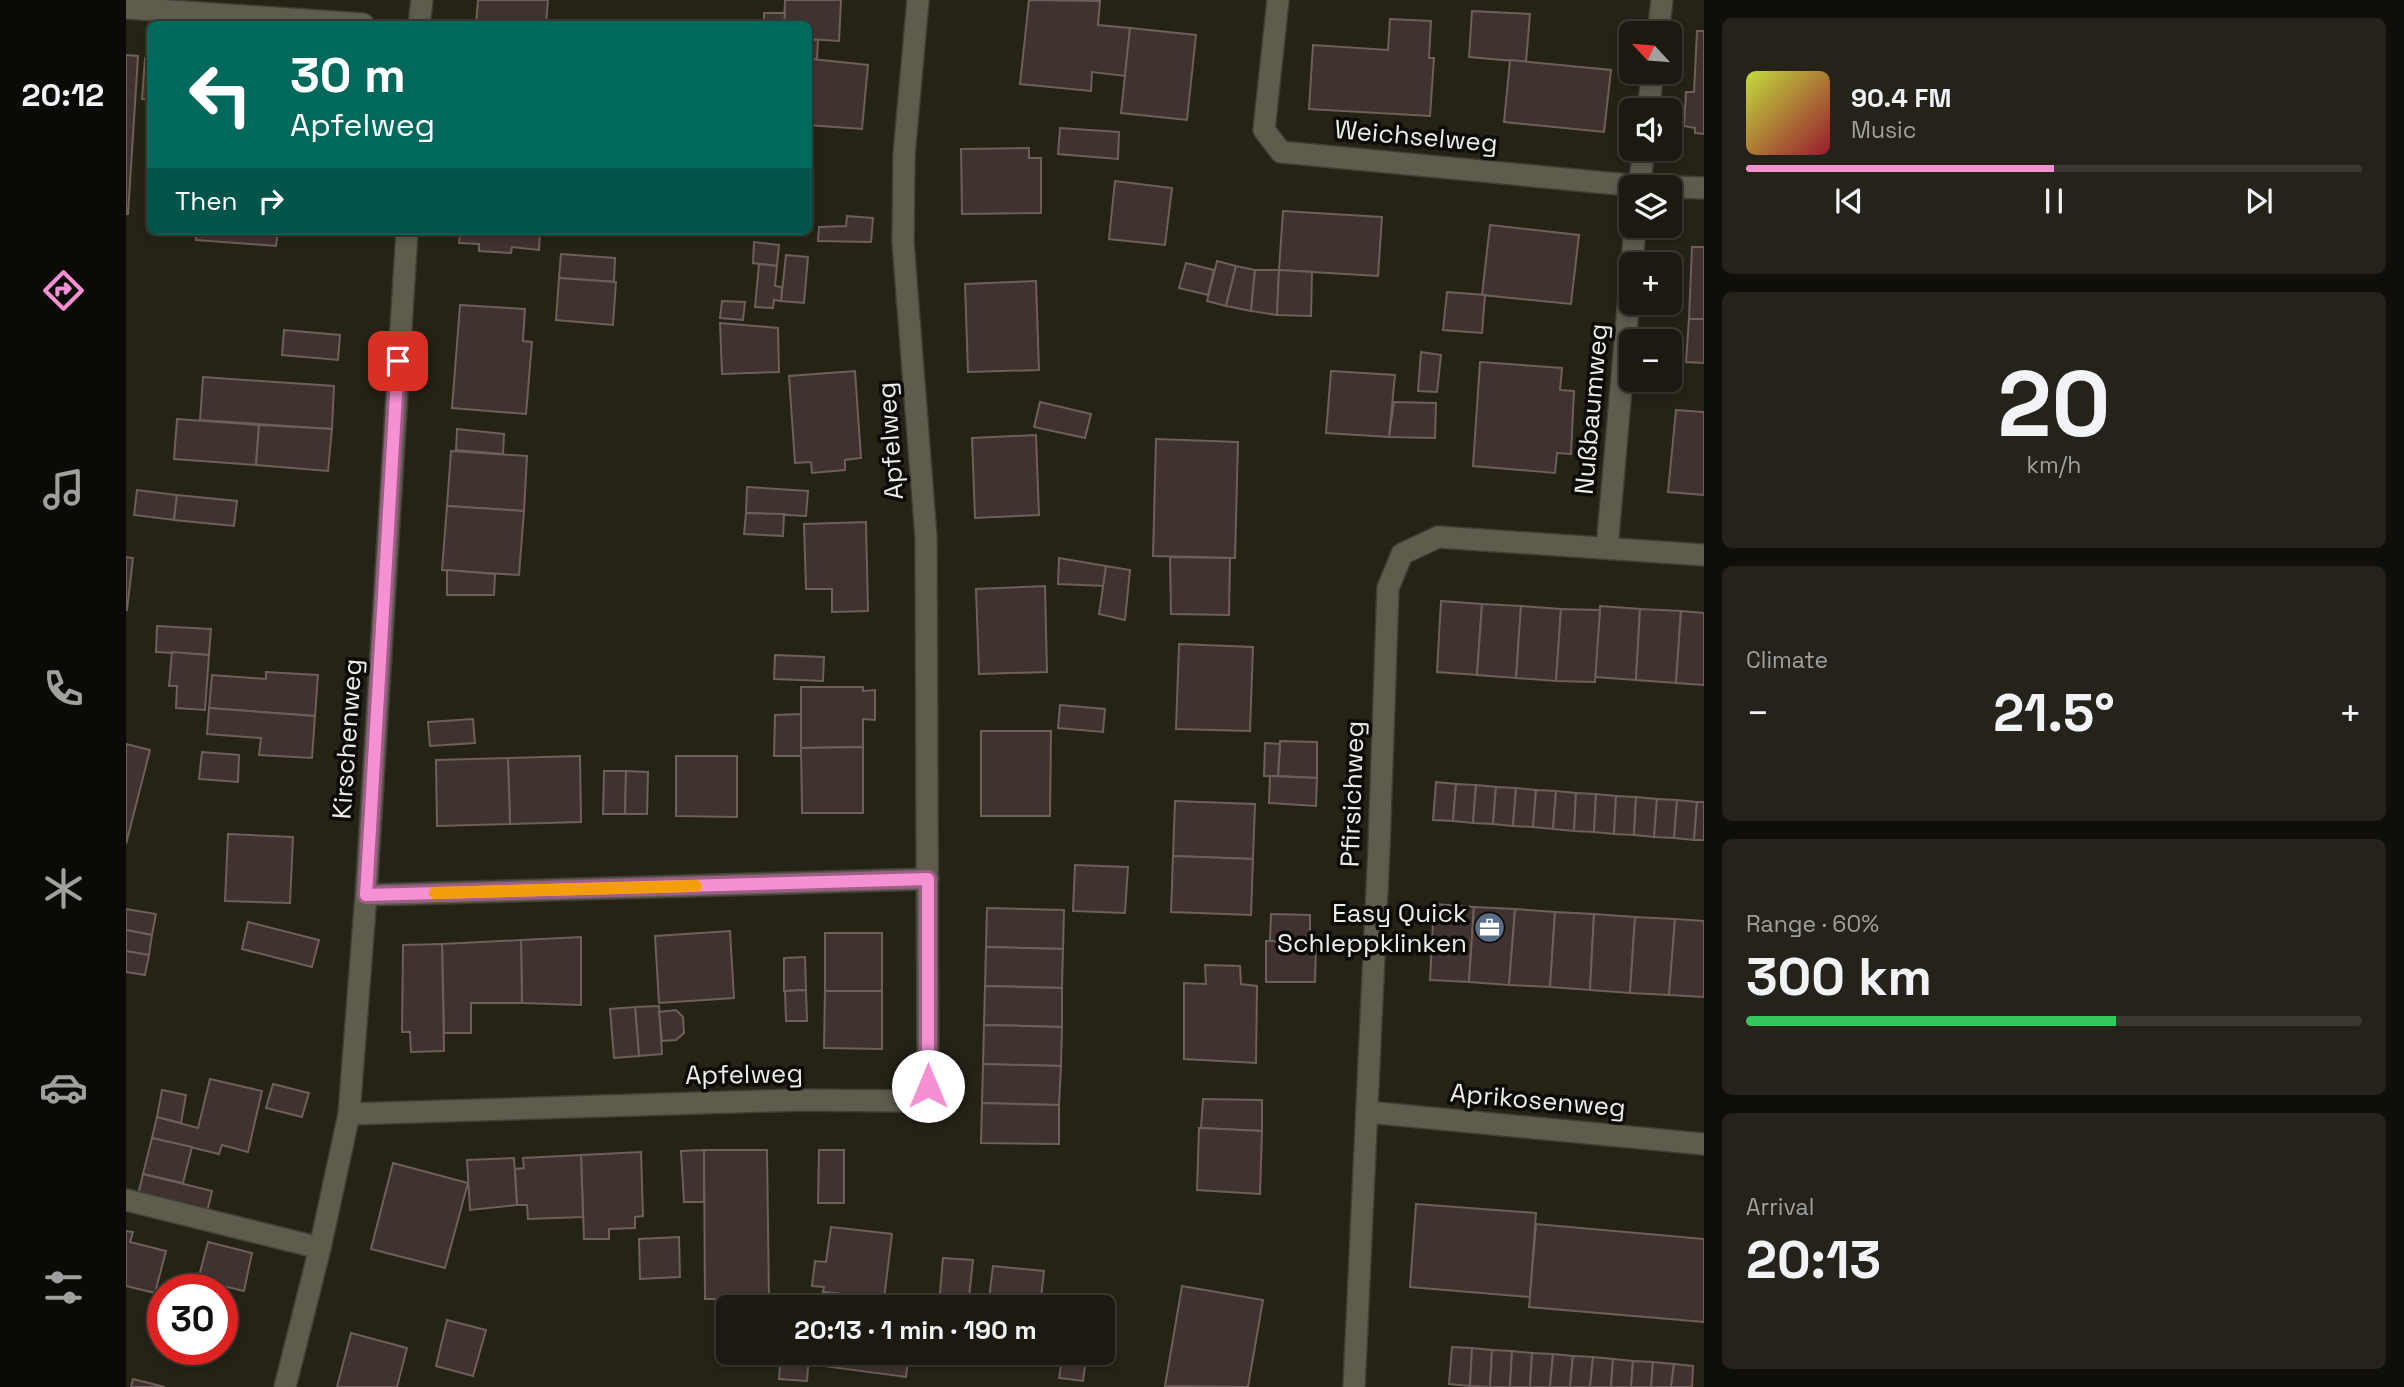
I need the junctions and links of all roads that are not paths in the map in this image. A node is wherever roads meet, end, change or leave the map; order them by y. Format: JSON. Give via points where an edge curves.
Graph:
{"nodes":[{"id":1,"x":422,"y":0,"type":"edge"},
{"id":2,"x":918,"y":0,"type":"edge"},
{"id":3,"x":1278,"y":0,"type":"edge"},
{"id":4,"x":1662,"y":0,"type":"edge"},
{"id":5,"x":126,"y":8,"type":"edge"},
{"id":6,"x":319,"y":21,"type":"edge"},
{"id":7,"x":419,"y":21,"type":"edge"},
{"id":8,"x":1659,"y":21,"type":"edge"},
{"id":9,"x":1619,"y":184,"type":"edge"},
{"id":10,"x":1682,"y":187,"type":"edge"},
{"id":11,"x":1704,"y":188,"type":"edge"},
{"id":12,"x":407,"y":235,"type":"edge"},
{"id":13,"x":1627,"y":315,"type":"edge"},
{"id":14,"x":1606,"y":548,"type":"junction"},
{"id":15,"x":1704,"y":555,"type":"edge"},
{"id":16,"x":928,"y":879,"type":"junction"},
{"id":17,"x":366,"y":895,"type":"junction"},
{"id":18,"x":1367,"y":1112,"type":"junction"},
{"id":19,"x":349,"y":1114,"type":"junction"},
{"id":20,"x":1704,"y":1144,"type":"edge"},
{"id":21,"x":126,"y":1200,"type":"edge"},
{"id":22,"x":320,"y":1248,"type":"junction"},
{"id":23,"x":285,"y":1387,"type":"edge"},
{"id":24,"x":1354,"y":1387,"type":"edge"}],
"edges":[{"from":1,"to":7,"type":"street"},
{"from":2,"to":16,"type":"street","name":"Apfelweg","via":[[904,155],[903,242],[926,537]]},
{"from":3,"to":9,"type":"street","name":"Weichselweg","via":[[1265,130],[1281,152]]},
{"from":4,"to":8,"type":"street"},
{"from":5,"to":6,"type":"street"},
{"from":10,"to":11,"type":"street","name":"Weichselweg"},
{"from":12,"to":17,"type":"street","name":"Kirschenweg"},
{"from":13,"to":14,"type":"street","name":"Nußbaumweg"},
{"from":14,"to":15,"type":"street","name":"Pfirsichweg"},
{"from":14,"to":18,"type":"street","name":"Pfirsichweg","via":[[1438,537],[1402,554],[1388,588]]},
{"from":16,"to":17,"type":"street"},
{"from":16,"to":19,"type":"street","name":"Apfelweg","via":[[928,1086],[910,1101],[797,1100]]},
{"from":17,"to":19,"type":"street","name":"Kirschenweg"},
{"from":18,"to":20,"type":"street","name":"Aprikosenweg"},
{"from":18,"to":24,"type":"street","name":"Pfirsichweg"},
{"from":19,"to":22,"type":"street","name":"Kirschenweg"},
{"from":21,"to":22,"type":"street"},
{"from":22,"to":23,"type":"street","name":"Kirschenweg"}]}
